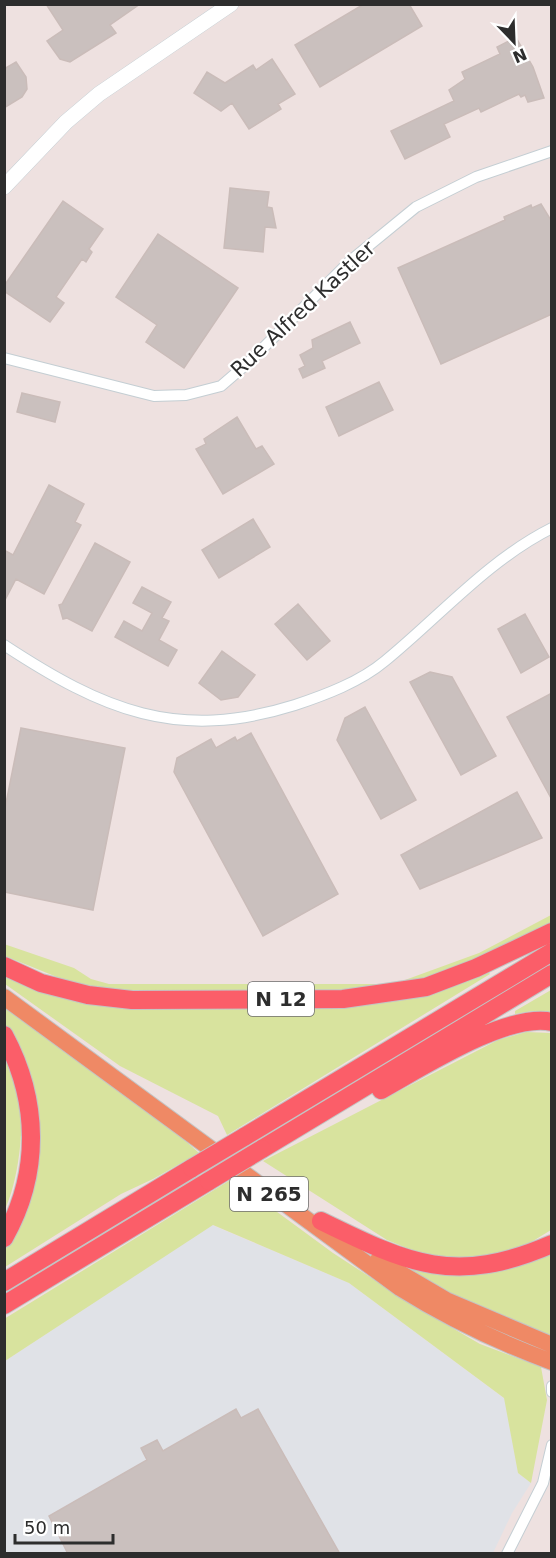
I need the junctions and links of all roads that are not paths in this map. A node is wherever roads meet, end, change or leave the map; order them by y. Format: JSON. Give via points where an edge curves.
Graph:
{"nodes":[{"id":1,"x":231,"y":4,"type":"edge"},
{"id":2,"x":552,"y":151,"type":"edge"},
{"id":3,"x":4,"y":187,"type":"edge"},
{"id":4,"x":4,"y":358,"type":"edge"},
{"id":5,"x":552,"y":528,"type":"edge"},
{"id":6,"x":4,"y":645,"type":"edge"},
{"id":7,"x":552,"y":932,"type":"edge"},
{"id":8,"x":552,"y":952,"type":"edge"},
{"id":9,"x":4,"y":966,"type":"edge"},
{"id":10,"x":552,"y":974,"type":"edge"},
{"id":11,"x":4,"y":986,"type":"edge"},
{"id":12,"x":4,"y":997,"type":"edge"},
{"id":13,"x":552,"y":1022,"type":"edge"},
{"id":14,"x":4,"y":1035,"type":"edge"},
{"id":15,"x":316,"y":1116,"type":"junction"},
{"id":16,"x":321,"y":1221,"type":"junction"},
{"id":17,"x":4,"y":1238,"type":"edge"},
{"id":18,"x":552,"y":1244,"type":"edge"},
{"id":19,"x":4,"y":1282,"type":"edge"},
{"id":20,"x":4,"y":1305,"type":"edge"},
{"id":21,"x":552,"y":1345,"type":"edge"},
{"id":22,"x":552,"y":1362,"type":"edge"},
{"id":23,"x":552,"y":1386,"type":"edge"},
{"id":24,"x":552,"y":1392,"type":"edge"},
{"id":25,"x":552,"y":1445,"type":"edge"},
{"id":26,"x":507,"y":1554,"type":"edge"}],
"edges":[{"from":1,"to":3,"type":"street","via":[[82,108]]},
{"from":2,"to":4,"type":"street","name":"Rue Alfred Kastler","via":[[476,177],[416,207],[350,261],[221,386],[186,395],[154,396]]},
{"from":5,"to":6,"type":"street","via":[[482,576],[369,673],[314,698],[265,714],[166,720],[118,708],[71,686]]},
{"from":7,"to":9,"type":"highway","number":"N 12","via":[[426,987],[343,999],[132,1000],[88,995],[41,983]]},
{"from":8,"to":19,"type":"highway","bridge":true},
{"from":10,"to":15,"type":"highway"},
{"from":11,"to":16,"type":"main road","number":"N 265"},
{"from":12,"to":22,"type":"main road","number":"N 265","via":[[400,1288],[438,1312]]},
{"from":13,"to":15,"type":"highway","via":[[508,1025],[360,1102]]},
{"from":14,"to":17,"type":"highway","via":[[18,1061],[30,1104],[31,1130],[27,1182]]},
{"from":15,"to":20,"type":"highway","bridge":true},
{"from":16,"to":18,"type":"highway","via":[[417,1263],[490,1265]]},
{"from":16,"to":21,"type":"main road","number":"N 265","via":[[385,1265],[446,1300]]},
{"from":23,"to":24,"type":"street"},
{"from":25,"to":26,"type":"street","via":[[543,1483]]}]}
